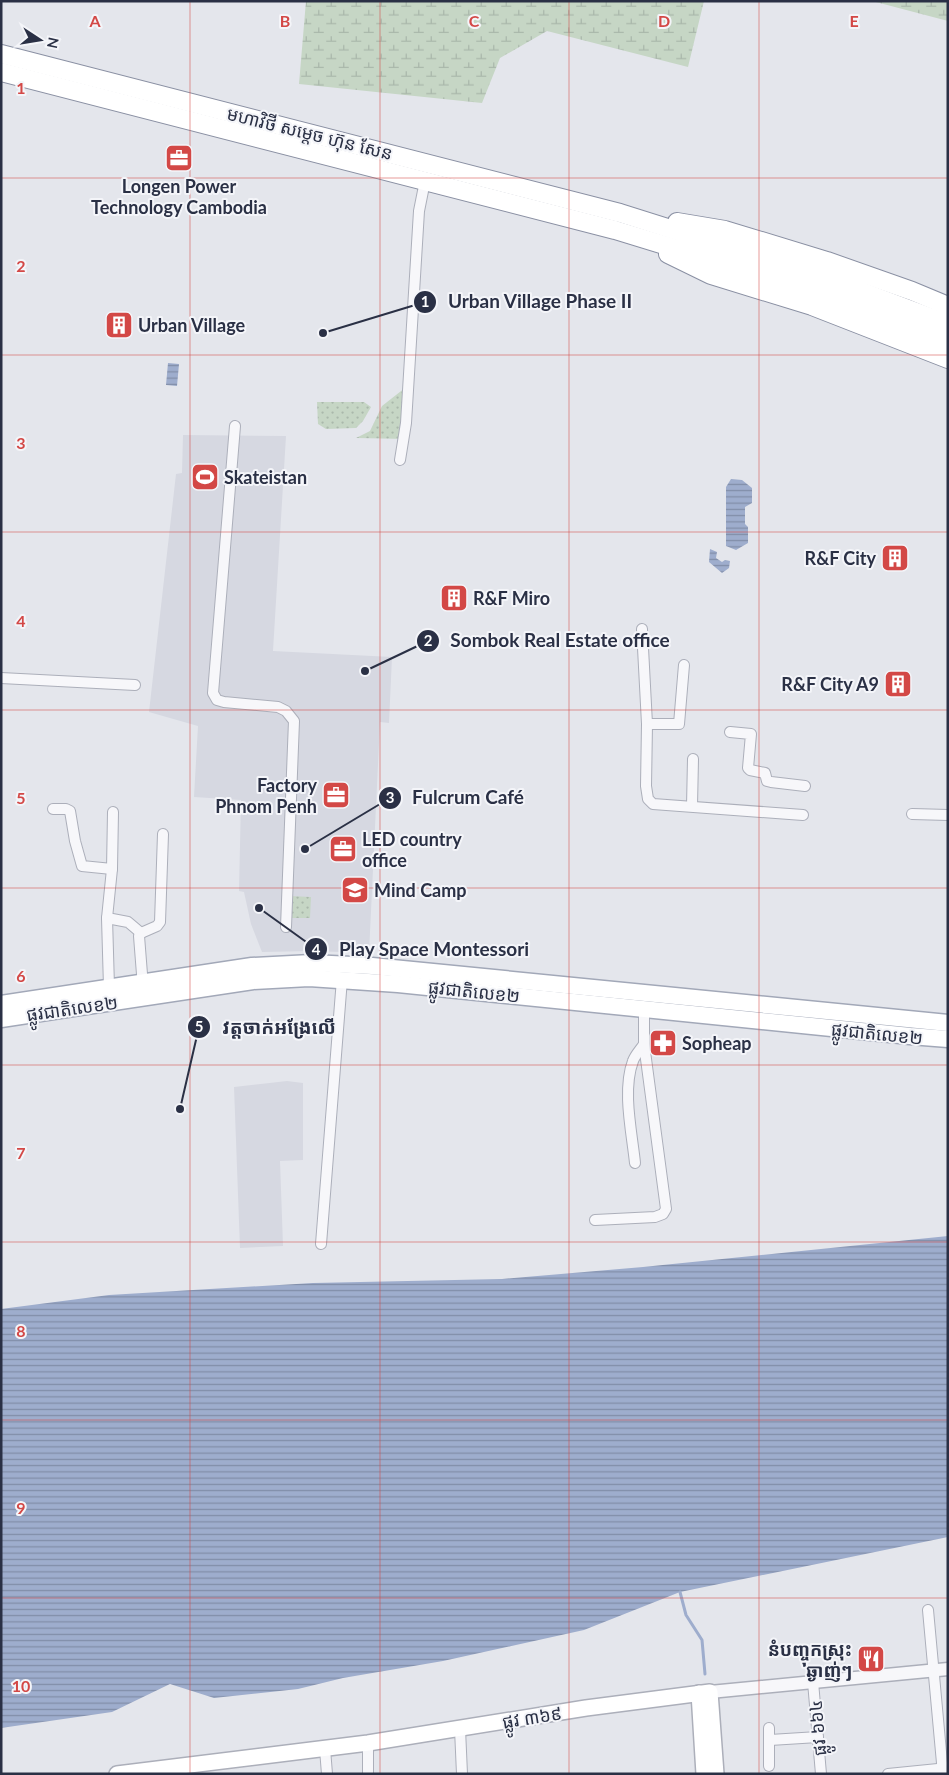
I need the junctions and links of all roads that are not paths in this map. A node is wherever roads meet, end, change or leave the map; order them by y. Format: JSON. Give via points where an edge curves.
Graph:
{"nodes":[{"id":1,"x":1,"y":54,"type":"edge"},
{"id":2,"x":1,"y":72,"type":"edge"},
{"id":3,"x":425,"y":181,"type":"junction"},
{"id":4,"x":618,"y":221,"type":"junction"},
{"id":5,"x":756,"y":264,"type":"junction"},
{"id":6,"x":948,"y":306,"type":"edge"},
{"id":7,"x":948,"y":324,"type":"edge"},
{"id":8,"x":948,"y":341,"type":"edge"},
{"id":9,"x":948,"y":358,"type":"edge"},
{"id":10,"x":235,"y":426,"type":"dead end"},
{"id":11,"x":400,"y":460,"type":"dead end"},
{"id":12,"x":642,"y":629,"type":"dead end"},
{"id":13,"x":684,"y":664,"type":"dead end"},
{"id":14,"x":1,"y":678,"type":"edge"},
{"id":15,"x":135,"y":685,"type":"dead end"},
{"id":16,"x":647,"y":724,"type":"junction"},
{"id":17,"x":730,"y":732,"type":"dead end"},
{"id":18,"x":692,"y":759,"type":"dead end"},
{"id":19,"x":805,"y":786,"type":"dead end"},
{"id":20,"x":692,"y":806,"type":"junction"},
{"id":21,"x":52,"y":809,"type":"dead end"},
{"id":22,"x":113,"y":812,"type":"dead end"},
{"id":23,"x":912,"y":814,"type":"dead end"},
{"id":24,"x":803,"y":815,"type":"dead end"},
{"id":25,"x":948,"y":815,"type":"edge"},
{"id":26,"x":163,"y":834,"type":"dead end"},
{"id":27,"x":112,"y":869,"type":"junction"},
{"id":28,"x":107,"y":918,"type":"junction"},
{"id":29,"x":286,"y":927,"type":"dead end"},
{"id":30,"x":141,"y":933,"type":"junction"},
{"id":31,"x":399,"y":976,"type":"junction"},
{"id":32,"x":342,"y":979,"type":"junction"},
{"id":33,"x":109,"y":987,"type":"junction"},
{"id":34,"x":143,"y":990,"type":"junction"},
{"id":35,"x":562,"y":993,"type":"junction"},
{"id":36,"x":1,"y":1004,"type":"edge"},
{"id":37,"x":644,"y":1009,"type":"junction"},
{"id":38,"x":1,"y":1018,"type":"edge"},
{"id":39,"x":948,"y":1023,"type":"edge"},
{"id":40,"x":948,"y":1039,"type":"edge"},
{"id":41,"x":644,"y":1044,"type":"junction"},
{"id":42,"x":635,"y":1163,"type":"dead end"},
{"id":43,"x":595,"y":1220,"type":"dead end"},
{"id":44,"x":321,"y":1244,"type":"dead end"},
{"id":45,"x":928,"y":1610,"type":"dead end"},
{"id":46,"x":948,"y":1669,"type":"edge"},
{"id":47,"x":934,"y":1671,"type":"junction"},
{"id":48,"x":813,"y":1682,"type":"junction"},
{"id":49,"x":704,"y":1692,"type":"junction"},
{"id":50,"x":768,"y":1728,"type":"dead end"},
{"id":51,"x":460,"y":1729,"type":"junction"},
{"id":52,"x":818,"y":1737,"type":"junction"},
{"id":53,"x":770,"y":1740,"type":"junction"},
{"id":54,"x":368,"y":1743,"type":"junction"},
{"id":55,"x":325,"y":1749,"type":"junction"},
{"id":56,"x":769,"y":1766,"type":"dead end"},
{"id":57,"x":199,"y":1768,"type":"edge"},
{"id":58,"x":944,"y":1770,"type":"edge"},
{"id":59,"x":116,"y":1774,"type":"edge"},
{"id":60,"x":327,"y":1774,"type":"edge"},
{"id":61,"x":368,"y":1774,"type":"edge"},
{"id":62,"x":462,"y":1774,"type":"edge"},
{"id":63,"x":704,"y":1774,"type":"edge"},
{"id":64,"x":716,"y":1774,"type":"edge"},
{"id":65,"x":821,"y":1774,"type":"edge"},
{"id":66,"x":888,"y":1774,"type":"edge"}],
"edges":[{"from":1,"to":4,"type":"highway","name":"មហាវិថី សម្តេច ហ៊ុន សែន"},
{"from":2,"to":3,"type":"highway","name":"មហាវិថី សម្តេច ហ៊ុន សែន"},
{"from":3,"to":4,"type":"highway","name":"មហាវិថី សម្តេច ហ៊ុន សែន"},
{"from":3,"to":11,"type":"street","via":[[419,211],[406,423]]},
{"from":4,"to":5,"type":"highway"},
{"from":4,"to":5,"type":"highway","via":[[711,275]]},
{"from":5,"to":6,"type":"highway","via":[[837,264]]},
{"from":5,"to":7,"type":"highway","via":[[823,276]]},
{"from":5,"to":8,"type":"highway","via":[[814,291]]},
{"from":5,"to":9,"type":"highway","via":[[812,306]]},
{"from":10,"to":29,"type":"street","via":[[213,693],[217,700],[224,702],[278,707],[286,711],[294,722]]},
{"from":12,"to":16,"type":"street"},
{"from":13,"to":16,"type":"street","via":[[679,724]]},
{"from":14,"to":15,"type":"street"},
{"from":16,"to":20,"type":"street","via":[[648,799],[653,804]]},
{"from":17,"to":19,"type":"street","via":[[751,734],[750,770],[765,773],[767,781]]},
{"from":18,"to":20,"type":"street"},
{"from":20,"to":24,"type":"street"},
{"from":21,"to":27,"type":"street","via":[[70,811],[81,865]]},
{"from":22,"to":27,"type":"street"},
{"from":23,"to":25,"type":"street"},
{"from":26,"to":30,"type":"street","via":[[160,922]]},
{"from":27,"to":28,"type":"street"},
{"from":28,"to":30,"type":"street","via":[[128,922]]},
{"from":28,"to":33,"type":"street"},
{"from":30,"to":34,"type":"street"},
{"from":31,"to":32,"type":"main road","name":"ផ្លូវជាតិលេខ២"},
{"from":31,"to":34,"type":"main road","name":"ផ្លូវជាតិលេខ២","via":[[343,964],[284,964],[231,969]]},
{"from":31,"to":35,"type":"main road","name":"ផ្លូវជាតិលេខ២"},
{"from":32,"to":34,"type":"main road","name":"ផ្លូវជាតិលេខ២","via":[[253,981]]},
{"from":32,"to":44,"type":"street"},
{"from":33,"to":34,"type":"main road","name":"ផ្លូវជាតិលេខ២"},
{"from":33,"to":36,"type":"main road","name":"ផ្លូវជាតិលេខ២"},
{"from":34,"to":38,"type":"main road","name":"ផ្លូវជាតិលេខ២"},
{"from":35,"to":37,"type":"main road","name":"ផ្លូវជាតិលេខ២"},
{"from":35,"to":39,"type":"main road","name":"ផ្លូវជាតិលេខ២"},
{"from":37,"to":40,"type":"main road","name":"ផ្លូវជាតិលេខ២"},
{"from":37,"to":41,"type":"street"},
{"from":41,"to":42,"type":"street","via":[[633,1060],[629,1079]]},
{"from":41,"to":43,"type":"street","via":[[666,1209],[664,1214],[655,1217]]},
{"from":45,"to":47,"type":"street"},
{"from":46,"to":47,"type":"street","name":"ផ្លូវ ៣៦៩"},
{"from":47,"to":48,"type":"street","name":"ផ្លូវ ៣៦៩"},
{"from":47,"to":58,"type":"street"},
{"from":48,"to":49,"type":"street","name":"ផ្លូវ ៣៦៩"},
{"from":48,"to":52,"type":"street","name":"ផ្លូវ ៦៦៤"},
{"from":49,"to":51,"type":"main road","name":"ផ្លូវ ៣៦៩"},
{"from":49,"to":63,"type":"main road"},
{"from":49,"to":64,"type":"main road"},
{"from":50,"to":53,"type":"street"},
{"from":51,"to":54,"type":"main road","name":"ផ្លូវ ៣៦៩"},
{"from":51,"to":62,"type":"street"},
{"from":52,"to":53,"type":"street"},
{"from":52,"to":65,"type":"street","name":"ផ្លូវ ៦៦៤"},
{"from":53,"to":56,"type":"street"},
{"from":54,"to":55,"type":"main road","name":"ផ្លូវ ៣៦៩"},
{"from":54,"to":61,"type":"street"},
{"from":55,"to":57,"type":"main road","name":"ផ្លូវ ៣៦៩"},
{"from":55,"to":60,"type":"street"},
{"from":57,"to":59,"type":"main road","name":"ផ្លូវ ៣៦៩"},
{"from":58,"to":66,"type":"street"}]}
